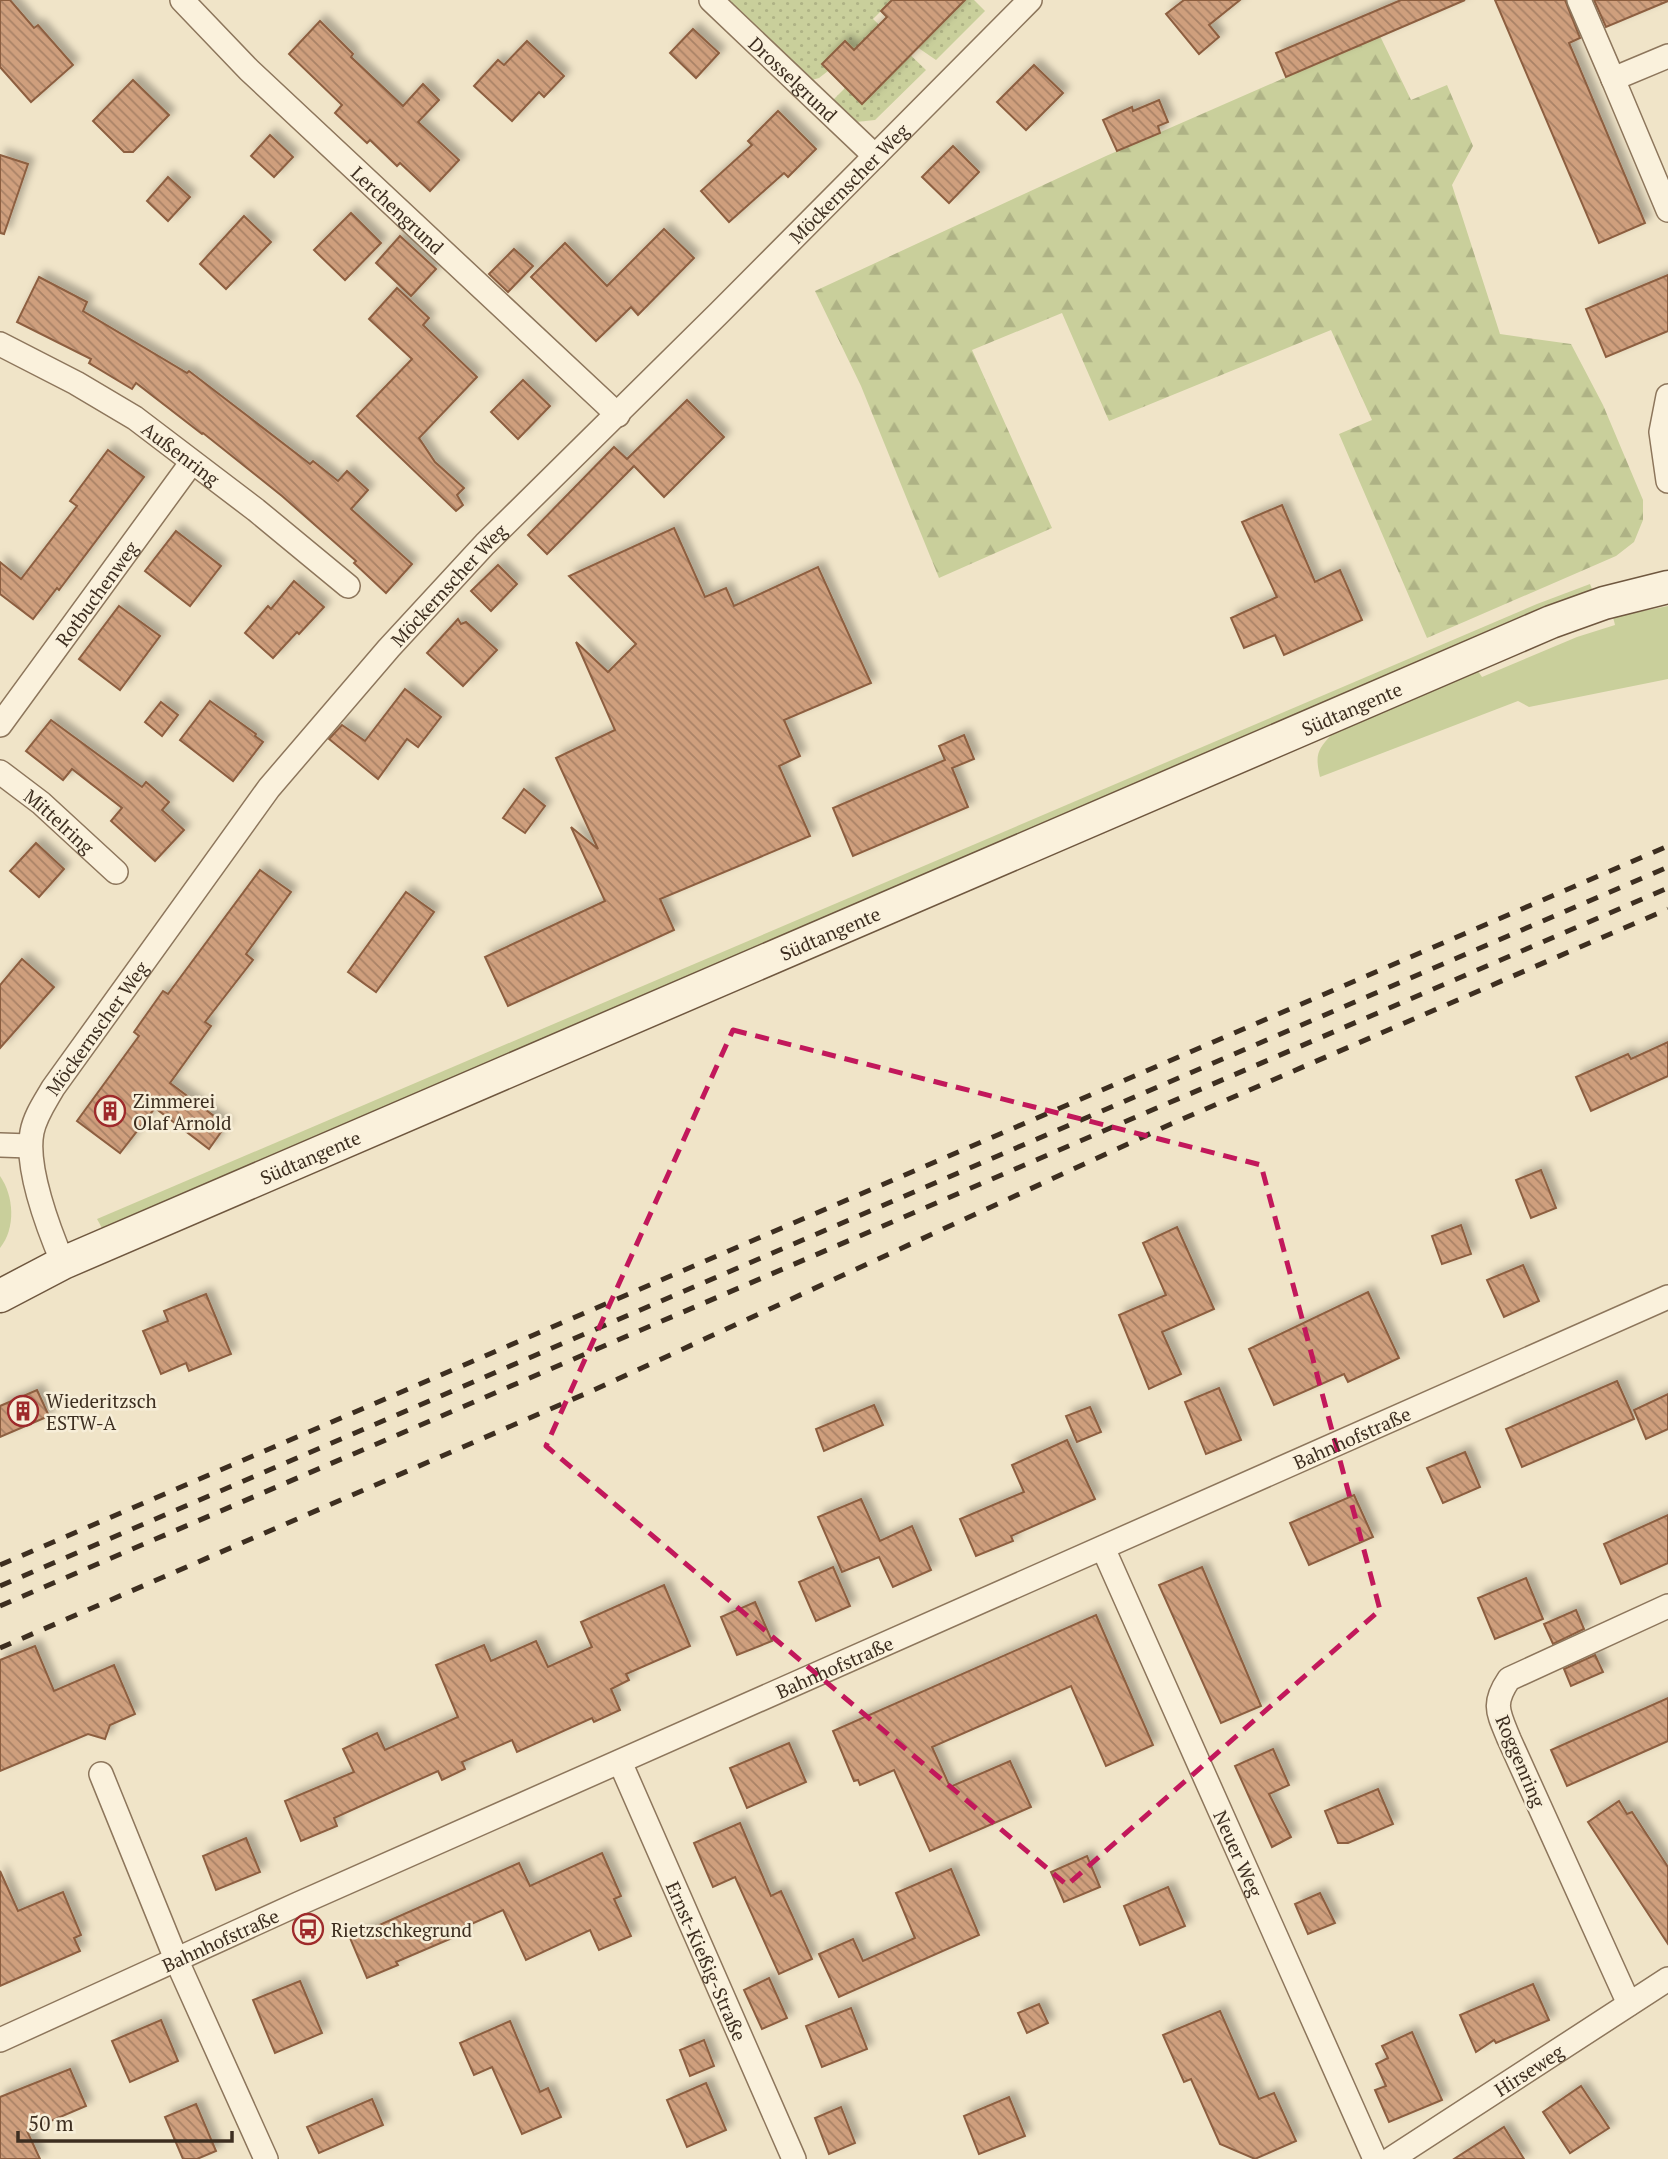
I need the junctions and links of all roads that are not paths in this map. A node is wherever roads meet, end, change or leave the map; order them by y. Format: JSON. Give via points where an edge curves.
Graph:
{"nodes":[{"id":1,"x":182,"y":0,"type":"edge"},
{"id":2,"x":711,"y":0,"type":"edge"},
{"id":3,"x":1030,"y":0,"type":"edge"},
{"id":4,"x":1579,"y":0,"type":"edge"},
{"id":5,"x":1668,"y":56,"type":"edge"},
{"id":6,"x":1613,"y":79,"type":"junction"},
{"id":7,"x":875,"y":156,"type":"junction"},
{"id":8,"x":1668,"y":210,"type":"edge"},
{"id":9,"x":0,"y":344,"type":"edge"},
{"id":10,"x":1668,"y":396,"type":"edge"},
{"id":11,"x":618,"y":415,"type":"junction"},
{"id":12,"x":192,"y":462,"type":"junction"},
{"id":13,"x":1668,"y":481,"type":"edge"},
{"id":14,"x":348,"y":586,"type":"dead end"},
{"id":15,"x":1668,"y":587,"type":"edge"},
{"id":16,"x":0,"y":725,"type":"edge"},
{"id":17,"x":0,"y":772,"type":"edge"},
{"id":18,"x":116,"y":872,"type":"dead end"},
{"id":19,"x":0,"y":1145,"type":"edge"},
{"id":20,"x":30,"y":1146,"type":"junction"},
{"id":21,"x":63,"y":1262,"type":"junction"},
{"id":22,"x":0,"y":1296,"type":"edge"},
{"id":23,"x":1668,"y":1297,"type":"edge"},
{"id":24,"x":1103,"y":1548,"type":"junction"},
{"id":25,"x":1668,"y":1605,"type":"edge"},
{"id":26,"x":620,"y":1762,"type":"junction"},
{"id":27,"x":100,"y":1774,"type":"dead end"},
{"id":28,"x":176,"y":1959,"type":"junction"},
{"id":29,"x":1668,"y":1979,"type":"edge"},
{"id":30,"x":1629,"y":2004,"type":"junction"},
{"id":31,"x":0,"y":2040,"type":"edge"},
{"id":32,"x":266,"y":2159,"type":"edge"},
{"id":33,"x":794,"y":2159,"type":"edge"},
{"id":34,"x":1375,"y":2159,"type":"edge"},
{"id":35,"x":1391,"y":2159,"type":"edge"}],
"edges":[{"from":1,"to":11,"type":"street","name":"Lerchengrund","via":[[249,70]]},
{"from":2,"to":7,"type":"street","name":"Drosselgrund"},
{"from":3,"to":7,"type":"street","name":"Möckernscher Weg"},
{"from":4,"to":6,"type":"street"},
{"from":5,"to":6,"type":"street"},
{"from":6,"to":8,"type":"street"},
{"from":7,"to":11,"type":"street","name":"Möckernscher Weg"},
{"from":9,"to":12,"type":"street","name":"Außenring","via":[[135,418]]},
{"from":10,"to":13,"type":"street","via":[[1661,432]]},
{"from":11,"to":20,"type":"street","name":"Möckernscher Weg","via":[[485,544],[269,788],[53,1088],[37,1116]]},
{"from":12,"to":14,"type":"street","name":"Außenring"},
{"from":12,"to":16,"type":"street","name":"Rotbuchenweg"},
{"from":15,"to":21,"type":"street","name":"Südtangente","via":[[1551,622]]},
{"from":17,"to":18,"type":"street","name":"Mittelring"},
{"from":19,"to":20,"type":"street"},
{"from":20,"to":21,"type":"street","name":"Möckernscher Weg","via":[[44,1209]]},
{"from":21,"to":22,"type":"street","name":"Südtangente"},
{"from":23,"to":24,"type":"street","name":"Bahnhofstraße"},
{"from":24,"to":26,"type":"street","name":"Bahnhofstraße"},
{"from":24,"to":34,"type":"street","name":"Neuer Weg"},
{"from":25,"to":30,"type":"street","name":"Roggenring","via":[[1509,1679],[1498,1696],[1509,1739]]},
{"from":26,"to":28,"type":"street","name":"Bahnhofstraße"},
{"from":26,"to":33,"type":"street","name":"Ernst-Kießig-Straße"},
{"from":27,"to":28,"type":"street"},
{"from":28,"to":31,"type":"street","name":"Bahnhofstraße"},
{"from":28,"to":32,"type":"street"},
{"from":29,"to":30,"type":"street","name":"Hirseweg"},
{"from":30,"to":35,"type":"street","name":"Hirseweg"}]}
